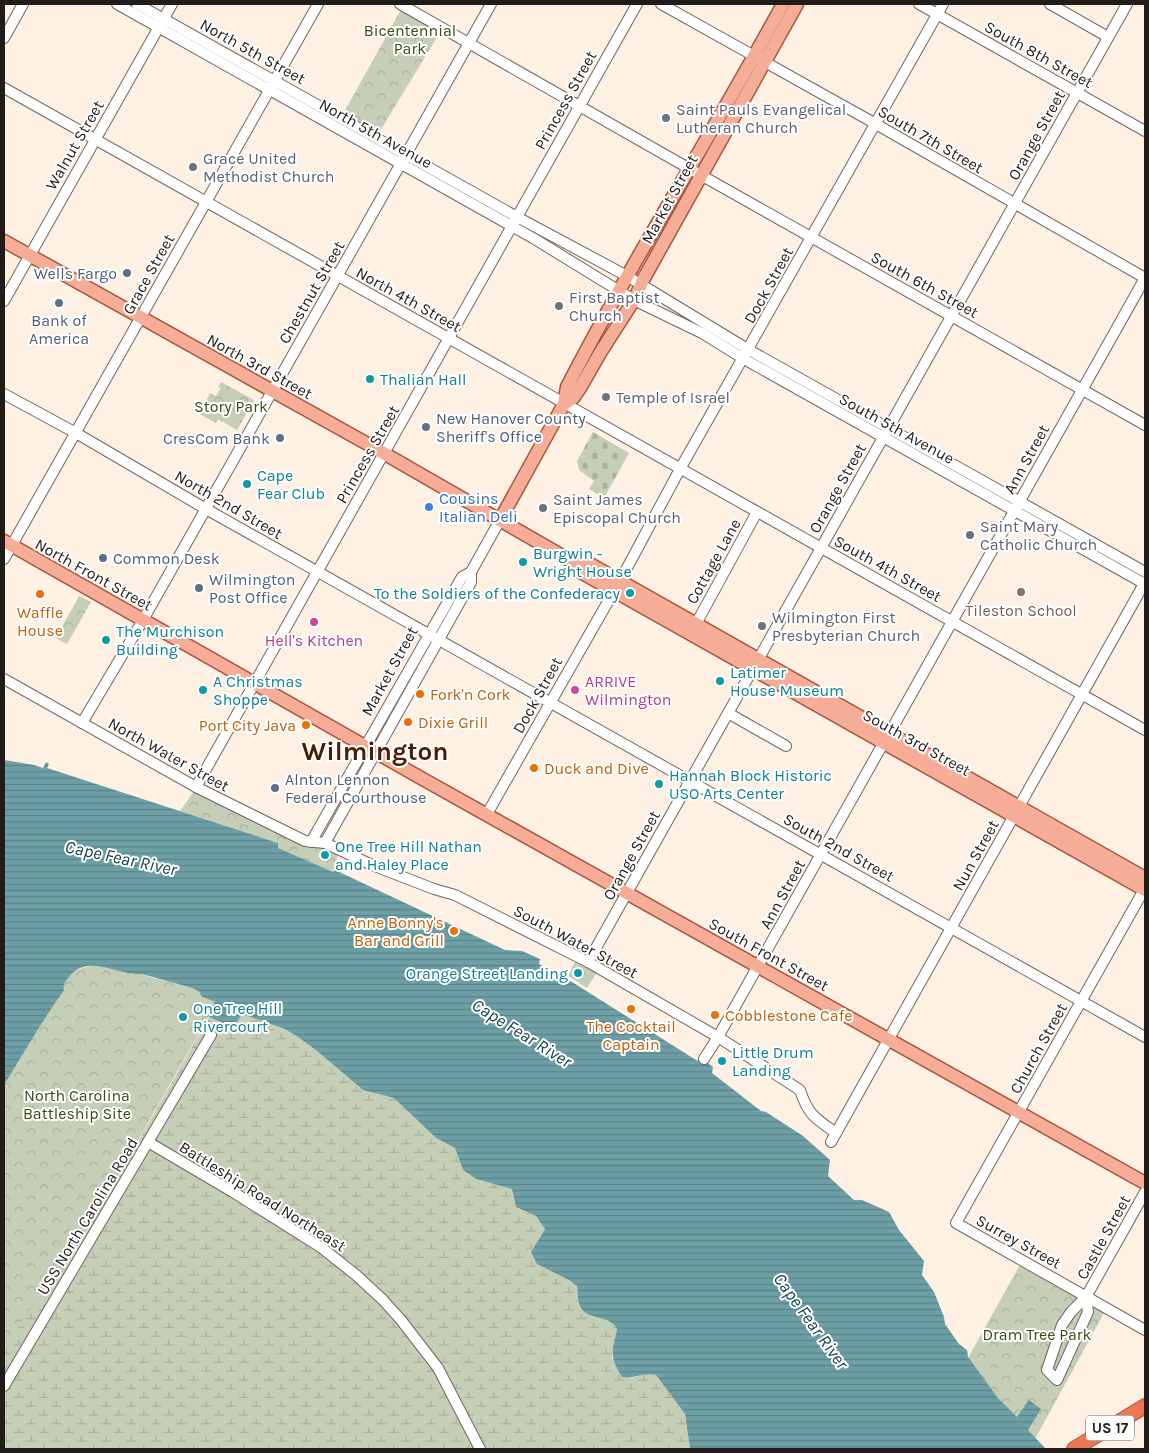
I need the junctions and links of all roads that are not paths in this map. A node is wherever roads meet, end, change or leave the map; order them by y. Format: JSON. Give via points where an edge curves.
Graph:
{"nodes":[{"id":1,"x":23,"y":4,"type":"edge"},
{"id":2,"x":116,"y":4,"type":"edge"},
{"id":3,"x":137,"y":4,"type":"edge"},
{"id":4,"x":172,"y":4,"type":"edge"},
{"id":5,"x":318,"y":4,"type":"edge"},
{"id":6,"x":400,"y":4,"type":"edge"},
{"id":7,"x":490,"y":4,"type":"edge"},
{"id":8,"x":637,"y":4,"type":"edge"},
{"id":9,"x":661,"y":4,"type":"edge"},
{"id":10,"x":783,"y":4,"type":"edge"},
{"id":11,"x":797,"y":4,"type":"edge"},
{"id":12,"x":919,"y":4,"type":"edge"},
{"id":13,"x":943,"y":4,"type":"edge"},
{"id":14,"x":1050,"y":4,"type":"edge"},
{"id":15,"x":1127,"y":4,"type":"edge"},
{"id":16,"x":938,"y":14,"type":"junction"},
{"id":17,"x":161,"y":23,"type":"junction"},
{"id":18,"x":1108,"y":37,"type":"junction"},
{"id":19,"x":4,"y":38,"type":"edge"},
{"id":20,"x":469,"y":42,"type":"junction"},
{"id":21,"x":759,"y":59,"type":"junction"},
{"id":22,"x":272,"y":85,"type":"junction"},
{"id":23,"x":4,"y":88,"type":"edge"},
{"id":24,"x":1077,"y":93,"type":"junction"},
{"id":25,"x":580,"y":105,"type":"junction"},
{"id":26,"x":876,"y":125,"type":"junction"},
{"id":27,"x":1145,"y":131,"type":"edge"},
{"id":28,"x":95,"y":139,"type":"junction"},
{"id":29,"x":403,"y":159,"type":"junction"},
{"id":30,"x":695,"y":172,"type":"junction"},
{"id":31,"x":206,"y":202,"type":"junction"},
{"id":32,"x":1014,"y":204,"type":"junction"},
{"id":33,"x":514,"y":222,"type":"junction"},
{"id":34,"x":812,"y":238,"type":"junction"},
{"id":35,"x":4,"y":241,"type":"edge"},
{"id":36,"x":29,"y":256,"type":"junction"},
{"id":37,"x":338,"y":276,"type":"junction"},
{"id":38,"x":627,"y":276,"type":"junction"},
{"id":39,"x":1145,"y":278,"type":"edge"},
{"id":40,"x":641,"y":285,"type":"junction"},
{"id":41,"x":619,"y":290,"type":"junction"},
{"id":42,"x":634,"y":300,"type":"junction"},
{"id":43,"x":4,"y":301,"type":"edge"},
{"id":44,"x":951,"y":316,"type":"junction"},
{"id":45,"x":141,"y":318,"type":"junction"},
{"id":46,"x":449,"y":338,"type":"junction"},
{"id":47,"x":746,"y":354,"type":"junction"},
{"id":48,"x":1082,"y":390,"type":"junction"},
{"id":49,"x":272,"y":391,"type":"junction"},
{"id":50,"x":4,"y":394,"type":"edge"},
{"id":51,"x":564,"y":404,"type":"junction"},
{"id":52,"x":1145,"y":425,"type":"edge"},
{"id":53,"x":76,"y":433,"type":"junction"},
{"id":54,"x":886,"y":433,"type":"junction"},
{"id":55,"x":385,"y":454,"type":"junction"},
{"id":56,"x":680,"y":469,"type":"junction"},
{"id":57,"x":1017,"y":506,"type":"junction"},
{"id":58,"x":206,"y":509,"type":"junction"},
{"id":59,"x":757,"y":512,"type":"junction"},
{"id":60,"x":500,"y":520,"type":"junction"},
{"id":61,"x":8,"y":544,"type":"edge"},
{"id":62,"x":821,"y":548,"type":"junction"},
{"id":63,"x":4,"y":559,"type":"edge"},
{"id":64,"x":317,"y":571,"type":"junction"},
{"id":65,"x":471,"y":572,"type":"junction"},
{"id":66,"x":1145,"y":572,"type":"edge"},
{"id":67,"x":1145,"y":583,"type":"edge"},
{"id":68,"x":617,"y":586,"type":"junction"},
{"id":69,"x":143,"y":620,"type":"junction"},
{"id":70,"x":952,"y":621,"type":"junction"},
{"id":71,"x":696,"y":624,"type":"junction"},
{"id":72,"x":429,"y":634,"type":"junction"},
{"id":73,"x":439,"y":640,"type":"junction"},
{"id":74,"x":756,"y":664,"type":"junction"},
{"id":75,"x":4,"y":679,"type":"edge"},
{"id":76,"x":255,"y":683,"type":"junction"},
{"id":77,"x":1082,"y":694,"type":"junction"},
{"id":78,"x":550,"y":703,"type":"junction"},
{"id":79,"x":728,"y":713,"type":"junction"},
{"id":80,"x":82,"y":723,"type":"junction"},
{"id":81,"x":1145,"y":730,"type":"edge"},
{"id":82,"x":886,"y":738,"type":"junction"},
{"id":83,"x":786,"y":746,"type":"dead end"},
{"id":84,"x":372,"y":749,"type":"junction"},
{"id":85,"x":690,"y":781,"type":"junction"},
{"id":86,"x":196,"y":787,"type":"junction"},
{"id":87,"x":1017,"y":811,"type":"junction"},
{"id":88,"x":487,"y":814,"type":"junction"},
{"id":89,"x":311,"y":842,"type":"junction"},
{"id":90,"x":325,"y":843,"type":"junction"},
{"id":91,"x":821,"y":855,"type":"junction"},
{"id":92,"x":1145,"y":886,"type":"edge"},
{"id":93,"x":627,"y":893,"type":"junction"},
{"id":94,"x":951,"y":928,"type":"junction"},
{"id":95,"x":588,"y":962,"type":"junction"},
{"id":96,"x":758,"y":966,"type":"junction"},
{"id":97,"x":1082,"y":1001,"type":"junction"},
{"id":98,"x":211,"y":1035,"type":"dead end"},
{"id":99,"x":718,"y":1037,"type":"junction"},
{"id":100,"x":1145,"y":1037,"type":"edge"},
{"id":101,"x":888,"y":1039,"type":"junction"},
{"id":102,"x":704,"y":1059,"type":"dead end"},
{"id":103,"x":1019,"y":1112,"type":"junction"},
{"id":104,"x":834,"y":1137,"type":"joint"},
{"id":105,"x":148,"y":1142,"type":"junction"},
{"id":106,"x":1145,"y":1183,"type":"edge"},
{"id":107,"x":1145,"y":1192,"type":"edge"},
{"id":108,"x":956,"y":1223,"type":"joint"},
{"id":109,"x":1086,"y":1297,"type":"junction"},
{"id":110,"x":1145,"y":1330,"type":"edge"},
{"id":111,"x":4,"y":1386,"type":"edge"},
{"id":112,"x":1145,"y":1406,"type":"edge"},
{"id":113,"x":1145,"y":1416,"type":"edge"},
{"id":114,"x":480,"y":1449,"type":"edge"},
{"id":115,"x":1074,"y":1449,"type":"edge"},
{"id":116,"x":1091,"y":1449,"type":"edge"}],
"edges":[{"from":1,"to":19,"type":"street"},
{"from":2,"to":17,"type":"street"},
{"from":3,"to":17,"type":"street"},
{"from":4,"to":17,"type":"street","name":"Walnut Street"},
{"from":5,"to":22,"type":"street","name":"Grace Street"},
{"from":6,"to":20,"type":"street","name":"South 6th Street"},
{"from":7,"to":20,"type":"street","name":"Chestnut Street"},
{"from":8,"to":25,"type":"street","name":"Princess Street"},
{"from":9,"to":21,"type":"street","name":"South 7th Street"},
{"from":10,"to":21,"type":"main road","name":"Market Street"},
{"from":11,"to":21,"type":"main road","name":"Market Street"},
{"from":12,"to":16,"type":"street","name":"South 8th Street"},
{"from":13,"to":16,"type":"street","name":"Dock Street"},
{"from":14,"to":18,"type":"street"},
{"from":15,"to":18,"type":"street","name":"Orange Street"},
{"from":16,"to":24,"type":"street","name":"South 8th Street"},
{"from":16,"to":26,"type":"street","name":"Dock Street"},
{"from":17,"to":22,"type":"street"},
{"from":17,"to":28,"type":"street","name":"Walnut Street"},
{"from":18,"to":24,"type":"street","name":"Orange Street"},
{"from":20,"to":25,"type":"street","name":"South 6th Street"},
{"from":20,"to":29,"type":"street","name":"Chestnut Street"},
{"from":21,"to":26,"type":"street","name":"South 7th Street"},
{"from":21,"to":30,"type":"main road","name":"Market Street"},
{"from":22,"to":29,"type":"street","name":"North 5th Street"},
{"from":22,"to":31,"type":"street","name":"Grace Street"},
{"from":23,"to":28,"type":"street","name":"North 4th Street"},
{"from":24,"to":27,"type":"street","name":"South 8th Street"},
{"from":24,"to":32,"type":"street","name":"Orange Street"},
{"from":25,"to":30,"type":"street","name":"South 6th Street"},
{"from":25,"to":33,"type":"street","name":"Princess Street"},
{"from":26,"to":32,"type":"street","name":"South 7th Street"},
{"from":26,"to":34,"type":"street","name":"Dock Street"},
{"from":28,"to":31,"type":"street","name":"North 4th Street"},
{"from":28,"to":36,"type":"street","name":"Walnut Street"},
{"from":29,"to":33,"type":"street","name":"North 5th Avenue"},
{"from":29,"to":37,"type":"street","name":"Chestnut Street"},
{"from":30,"to":34,"type":"street","name":"South 6th Street"},
{"from":30,"to":38,"type":"main road","name":"Market Street"},
{"from":30,"to":40,"type":"main road","name":"Market Street"},
{"from":31,"to":37,"type":"street","name":"North 4th Street"},
{"from":31,"to":45,"type":"street","name":"Grace Street"},
{"from":32,"to":39,"type":"street","name":"South 7th Street"},
{"from":32,"to":44,"type":"street","name":"Orange Street"},
{"from":33,"to":38,"type":"street","name":"North 5th Avenue"},
{"from":33,"to":41,"type":"street","name":"North 5th Avenue"},
{"from":33,"to":46,"type":"street","name":"Princess Street"},
{"from":34,"to":44,"type":"street","name":"South 6th Street"},
{"from":34,"to":47,"type":"street","name":"Dock Street"},
{"from":35,"to":36,"type":"main road","name":"North 3rd Street"},
{"from":36,"to":43,"type":"street","name":"Walnut Street"},
{"from":36,"to":45,"type":"main road","name":"North 3rd Street"},
{"from":37,"to":46,"type":"street","name":"North 4th Street"},
{"from":37,"to":49,"type":"street","name":"Chestnut Street"},
{"from":38,"to":40,"type":"street","name":"North 5th Avenue"},
{"from":38,"to":41,"type":"main road","name":"Market Street"},
{"from":39,"to":48,"type":"street","name":"Ann Street"},
{"from":40,"to":42,"type":"main road","name":"Market Street"},
{"from":40,"to":47,"type":"street","name":"South 5th Avenue"},
{"from":41,"to":42,"type":"street","name":"North 5th Avenue"},
{"from":41,"to":51,"type":"main road","name":"Market Street","via":[[567,387]]},
{"from":42,"to":47,"type":"street","name":"South 5th Avenue"},
{"from":42,"to":51,"type":"main road","name":"Market Street","via":[[580,388]]},
{"from":44,"to":48,"type":"street","name":"South 6th Street"},
{"from":44,"to":54,"type":"street","name":"Orange Street"},
{"from":45,"to":49,"type":"main road","name":"North 3rd Street"},
{"from":45,"to":53,"type":"street","name":"Grace Street"},
{"from":46,"to":51,"type":"street","name":"North 4th Street"},
{"from":46,"to":55,"type":"street","name":"Princess Street"},
{"from":47,"to":54,"type":"street","name":"South 5th Avenue"},
{"from":47,"to":56,"type":"street","name":"Dock Street"},
{"from":48,"to":52,"type":"street","name":"South 6th Street"},
{"from":48,"to":57,"type":"street","name":"Ann Street"},
{"from":49,"to":55,"type":"main road","name":"North 3rd Street"},
{"from":49,"to":58,"type":"street","name":"Chestnut Street"},
{"from":50,"to":53,"type":"street","name":"North 2nd Street"},
{"from":51,"to":56,"type":"street","name":"South 4th Street"},
{"from":51,"to":60,"type":"main road","name":"Market Street"},
{"from":53,"to":58,"type":"street","name":"North 2nd Street"},
{"from":53,"to":61,"type":"street","name":"Grace Street"},
{"from":54,"to":57,"type":"street","name":"South 5th Avenue"},
{"from":54,"to":62,"type":"street","name":"Orange Street"},
{"from":55,"to":60,"type":"main road","name":"North 3rd Street"},
{"from":55,"to":64,"type":"street","name":"Princess Street"},
{"from":56,"to":59,"type":"street","name":"South 4th Street"},
{"from":56,"to":68,"type":"street","name":"Dock Street"},
{"from":57,"to":66,"type":"street","name":"South 5th Avenue"},
{"from":57,"to":67,"type":"street","name":"South 5th Avenue"},
{"from":57,"to":70,"type":"street","name":"Ann Street"},
{"from":58,"to":64,"type":"street","name":"North 2nd Street"},
{"from":58,"to":69,"type":"street","name":"Chestnut Street"},
{"from":59,"to":62,"type":"street","name":"South 4th Street"},
{"from":59,"to":71,"type":"street","name":"Cottage Lane"},
{"from":60,"to":65,"type":"street","name":"Market Street"},
{"from":60,"to":68,"type":"main road","name":"South 3rd Street","via":[[571,561],[577,570]]},
{"from":61,"to":63,"type":"street","name":"Grace Street"},
{"from":61,"to":69,"type":"main road","name":"North Front Street"},
{"from":62,"to":70,"type":"street","name":"South 4th Street"},
{"from":62,"to":74,"type":"street","name":"Orange Street"},
{"from":64,"to":72,"type":"street","name":"North 2nd Street"},
{"from":64,"to":76,"type":"street","name":"Princess Street"},
{"from":65,"to":72,"type":"street","name":"Market Street","via":[[462,578]]},
{"from":65,"to":73,"type":"street","name":"Market Street","via":[[471,582]]},
{"from":67,"to":77,"type":"street","name":"Nun Street"},
{"from":68,"to":71,"type":"main road","name":"South 3rd Street"},
{"from":68,"to":74,"type":"main road","name":"South 3rd Street"},
{"from":68,"to":78,"type":"street","name":"Dock Street"},
{"from":69,"to":76,"type":"main road","name":"North Front Street"},
{"from":69,"to":80,"type":"street","name":"Chestnut Street"},
{"from":70,"to":77,"type":"street","name":"South 4th Street"},
{"from":70,"to":82,"type":"street","name":"Ann Street"},
{"from":71,"to":74,"type":"main road","name":"South 3rd Street"},
{"from":72,"to":73,"type":"street","name":"North 2nd Street"},
{"from":72,"to":84,"type":"street","name":"Market Street"},
{"from":73,"to":78,"type":"street","name":"South 2nd Street"},
{"from":73,"to":84,"type":"street","name":"Market Street"},
{"from":74,"to":79,"type":"street","name":"Orange Street"},
{"from":74,"to":82,"type":"main road","name":"South 3rd Street"},
{"from":75,"to":80,"type":"street","name":"North Water Street"},
{"from":76,"to":84,"type":"main road","name":"North Front Street"},
{"from":76,"to":86,"type":"street","name":"Princess Street"},
{"from":77,"to":81,"type":"street","name":"South 4th Street"},
{"from":77,"to":87,"type":"street","name":"Nun Street"},
{"from":78,"to":85,"type":"street","name":"South 2nd Street"},
{"from":78,"to":88,"type":"street","name":"Dock Street"},
{"from":79,"to":83,"type":"street"},
{"from":79,"to":85,"type":"street","name":"Orange Street"},
{"from":80,"to":86,"type":"street","name":"North Water Street"},
{"from":82,"to":87,"type":"main road","name":"South 3rd Street"},
{"from":82,"to":91,"type":"street","name":"Ann Street"},
{"from":84,"to":88,"type":"main road","name":"South Front Street"},
{"from":84,"to":89,"type":"street","name":"Market Street"},
{"from":84,"to":90,"type":"street","name":"Market Street"},
{"from":85,"to":91,"type":"street","name":"South 2nd Street"},
{"from":85,"to":93,"type":"street","name":"Orange Street"},
{"from":86,"to":89,"type":"street","name":"North Water Street"},
{"from":87,"to":92,"type":"main road","name":"South 3rd Street"},
{"from":87,"to":94,"type":"street","name":"Nun Street"},
{"from":88,"to":93,"type":"main road","name":"South Front Street"},
{"from":89,"to":90,"type":"street","name":"North Water Street"},
{"from":90,"to":95,"type":"street","name":"South Water Street","via":[[372,865],[455,895]]},
{"from":91,"to":94,"type":"street","name":"South 2nd Street"},
{"from":91,"to":96,"type":"street","name":"Ann Street"},
{"from":92,"to":97,"type":"street","name":"Church Street"},
{"from":93,"to":95,"type":"street","name":"Orange Street"},
{"from":93,"to":96,"type":"main road","name":"South Front Street"},
{"from":94,"to":97,"type":"street","name":"South 2nd Street"},
{"from":94,"to":101,"type":"street","name":"Nun Street"},
{"from":95,"to":99,"type":"street","name":"South Water Street"},
{"from":96,"to":99,"type":"street","name":"Ann Street"},
{"from":96,"to":101,"type":"main road","name":"South Front Street"},
{"from":97,"to":100,"type":"street","name":"South 2nd Street"},
{"from":97,"to":103,"type":"street","name":"Church Street"},
{"from":98,"to":105,"type":"street","name":"USS North Carolina Road"},
{"from":99,"to":102,"type":"street","name":"Ann Street"},
{"from":99,"to":104,"type":"street","name":"South Water Street","via":[[800,1090],[813,1117]]},
{"from":101,"to":103,"type":"main road","name":"South Front Street"},
{"from":101,"to":104,"type":"street","name":"Nun Street"},
{"from":103,"to":106,"type":"main road","name":"South Front Street"},
{"from":103,"to":108,"type":"street","name":"Church Street"},
{"from":105,"to":111,"type":"street","name":"USS North Carolina Road"},
{"from":105,"to":114,"type":"street","name":"Battleship Road Northeast","via":[[314,1243],[383,1300],[438,1368]]},
{"from":107,"to":109,"type":"street","name":"Castle Street"},
{"from":108,"to":109,"type":"street","name":"Surrey Street"},
{"from":109,"to":109,"type":"street","via":[[1062,1325],[1047,1370],[1057,1380],[1088,1312]]},
{"from":109,"to":110,"type":"street","name":"Surrey Street"},
{"from":112,"to":115,"type":"highway","number":"US 17"},
{"from":113,"to":116,"type":"highway","number":"US 17"}]}
